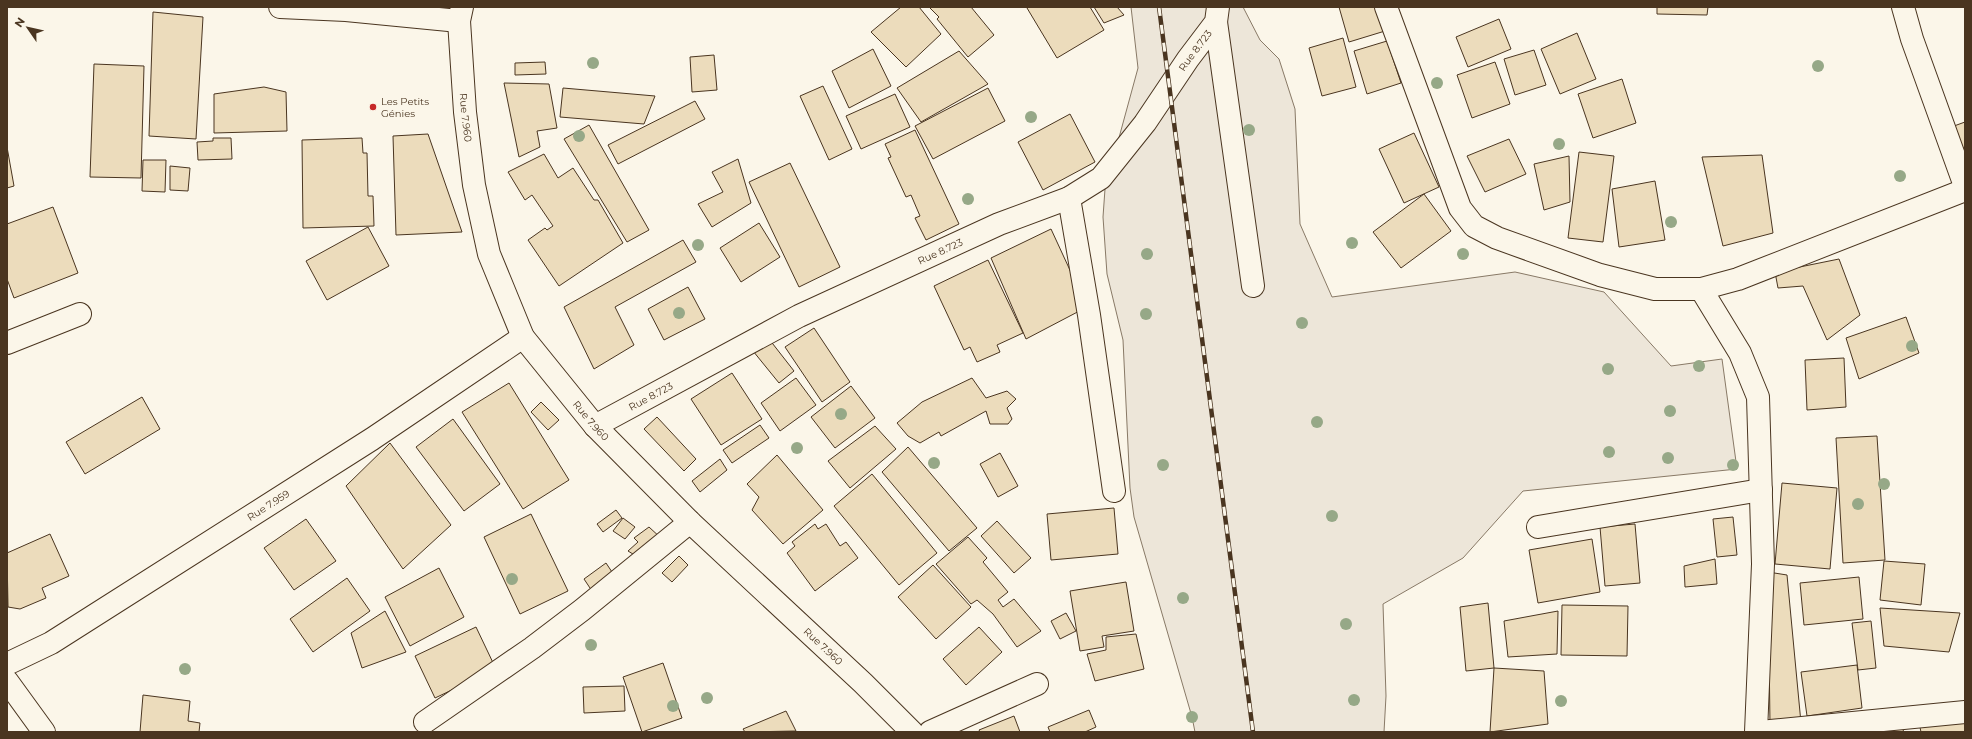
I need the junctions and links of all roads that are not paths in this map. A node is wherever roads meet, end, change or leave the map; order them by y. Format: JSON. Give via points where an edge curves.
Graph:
{"nodes":[{"id":1,"x":280,"y":7,"type":"edge"},
{"id":2,"x":1386,"y":7,"type":"edge"},
{"id":3,"x":1903,"y":7,"type":"edge"},
{"id":4,"x":460,"y":14,"type":"edge"},
{"id":5,"x":1217,"y":15,"type":"edge"},
{"id":6,"x":1965,"y":186,"type":"edge"},
{"id":7,"x":1965,"y":190,"type":"edge"},
{"id":8,"x":1069,"y":198,"type":"junction"},
{"id":9,"x":1254,"y":286,"type":"dead end"},
{"id":10,"x":1701,"y":289,"type":"junction"},
{"id":11,"x":80,"y":314,"type":"dead end"},
{"id":12,"x":523,"y":337,"type":"junction"},
{"id":13,"x":7,"y":343,"type":"edge"},
{"id":14,"x":595,"y":426,"type":"junction"},
{"id":15,"x":1761,"y":490,"type":"junction"},
{"id":16,"x":1114,"y":491,"type":"dead end"},
{"id":17,"x":690,"y":522,"type":"junction"},
{"id":18,"x":1538,"y":527,"type":"dead end"},
{"id":19,"x":7,"y":664,"type":"edge"},
{"id":20,"x":7,"y":681,"type":"edge"},
{"id":21,"x":1037,"y":684,"type":"dead end"},
{"id":22,"x":1965,"y":712,"type":"edge"},
{"id":23,"x":425,"y":722,"type":"dead end"},
{"id":24,"x":44,"y":732,"type":"edge"},
{"id":25,"x":912,"y":732,"type":"edge"},
{"id":26,"x":930,"y":732,"type":"edge"},
{"id":27,"x":1756,"y":732,"type":"edge"},
{"id":28,"x":1760,"y":732,"type":"edge"}],
"edges":[{"from":1,"to":4,"type":"street"},
{"from":2,"to":10,"type":"street","via":[[1460,208],[1474,226],[1497,238],[1600,275],[1655,289]]},
{"from":3,"to":6,"type":"street"},
{"from":4,"to":12,"type":"street","name":"Rue 7.960","via":[[465,112],[474,185],[489,254]]},
{"from":5,"to":8,"type":"street","name":"Rue 8.723","via":[[1145,123],[1101,178]]},
{"from":5,"to":9,"type":"street"},
{"from":7,"to":10,"type":"street","via":[[1738,279]]},
{"from":8,"to":14,"type":"street","name":"Rue 8.723","via":[[999,224],[799,316]]},
{"from":8,"to":16,"type":"street","via":[[1089,315]]},
{"from":10,"to":15,"type":"street","via":[[1740,354],[1758,397]]},
{"from":11,"to":13,"type":"street"},
{"from":12,"to":14,"type":"street","name":"Rue 7.960"},
{"from":12,"to":19,"type":"street","name":"Rue 7.959","via":[[346,456],[50,643]]},
{"from":14,"to":17,"type":"street","name":"Rue 7.960"},
{"from":15,"to":18,"type":"street"},
{"from":15,"to":27,"type":"street","via":[[1763,564]]},
{"from":17,"to":23,"type":"street","via":[[551,634]]},
{"from":17,"to":25,"type":"street","name":"Rue 7.960"},
{"from":20,"to":24,"type":"street"},
{"from":21,"to":26,"type":"street"},
{"from":22,"to":28,"type":"street"}]}
